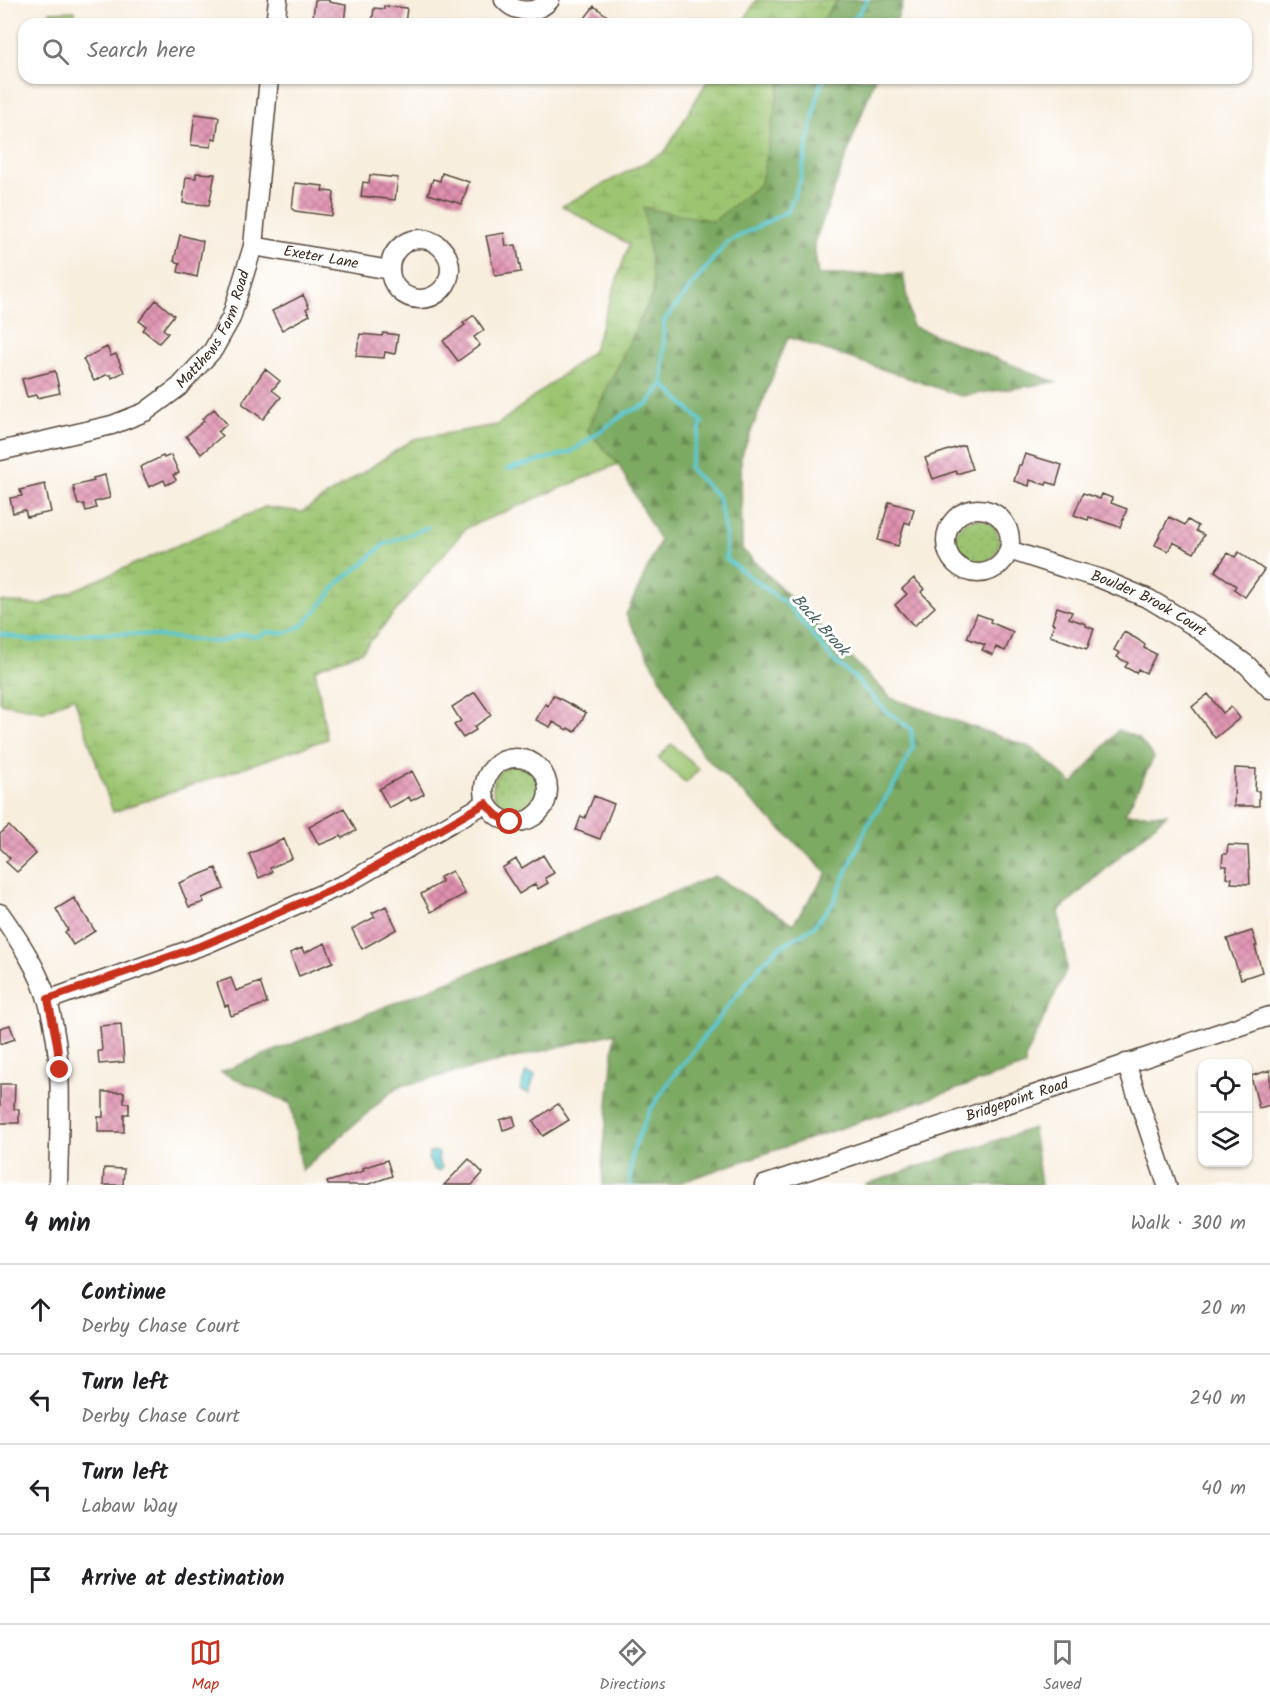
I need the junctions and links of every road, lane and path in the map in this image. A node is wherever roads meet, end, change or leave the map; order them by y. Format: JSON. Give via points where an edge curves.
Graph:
{"nodes":[{"id":1,"x":278,"y":0,"type":"edge"},
{"id":2,"x":504,"y":0,"type":"edge"},
{"id":3,"x":550,"y":0,"type":"edge"},
{"id":4,"x":276,"y":18,"type":"edge"},
{"id":5,"x":268,"y":84,"type":"edge"},
{"id":6,"x":253,"y":246,"type":"junction"},
{"id":7,"x":390,"y":270,"type":"dead end"},
{"id":8,"x":0,"y":451,"type":"edge"},
{"id":9,"x":1009,"y":550,"type":"dead end"},
{"id":10,"x":1270,"y":689,"type":"edge"},
{"id":11,"x":486,"y":803,"type":"dead end"},
{"id":12,"x":0,"y":913,"type":"edge"},
{"id":13,"x":48,"y":999,"type":"junction"},
{"id":14,"x":1270,"y":1016,"type":"edge"},
{"id":15,"x":1126,"y":1064,"type":"junction"},
{"id":16,"x":58,"y":1185,"type":"edge"},
{"id":17,"x":764,"y":1185,"type":"edge"},
{"id":18,"x":1167,"y":1185,"type":"edge"}],
"edges":[{"from":1,"to":4,"type":"street"},
{"from":2,"to":3,"type":"street","via":[[517,10],[527,11]]},
{"from":5,"to":6,"type":"street","name":"Matthews Farm Road"},
{"from":6,"to":7,"type":"street","name":"Exeter Lane"},
{"from":6,"to":8,"type":"street","name":"Matthews Farm Road","via":[[231,318],[213,350],[179,387],[145,412],[112,425]]},
{"from":9,"to":10,"type":"street","name":"Boulder Brook Court","via":[[1099,578],[1149,599],[1247,665]]},
{"from":11,"to":13,"type":"street","via":[[349,882],[206,944]]},
{"from":12,"to":13,"type":"street","via":[[28,957]]},
{"from":13,"to":16,"type":"street","via":[[60,1070]]},
{"from":14,"to":15,"type":"street","name":"Bridgepoint Road"},
{"from":15,"to":17,"type":"street","name":"Bridgepoint Road"},
{"from":15,"to":18,"type":"street"}]}
